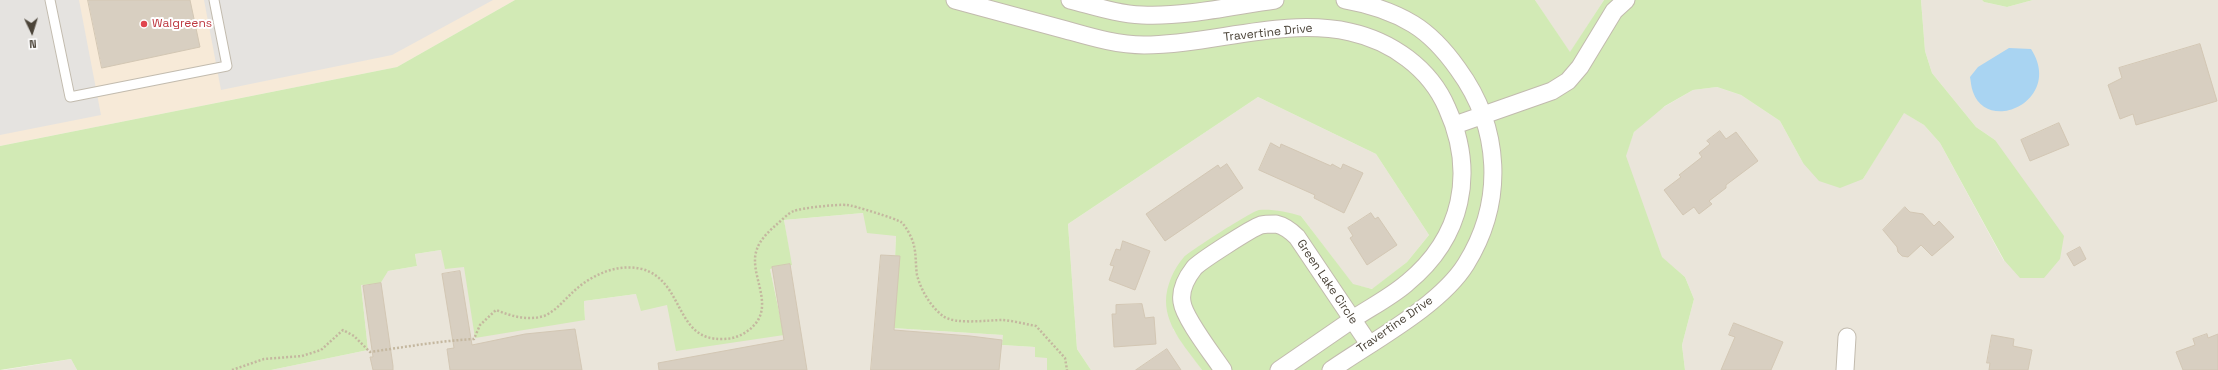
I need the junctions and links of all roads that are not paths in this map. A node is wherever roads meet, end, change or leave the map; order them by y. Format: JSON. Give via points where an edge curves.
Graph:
{"nodes":[{"id":1,"x":50,"y":0,"type":"edge"},
{"id":2,"x":214,"y":0,"type":"edge"},
{"id":3,"x":955,"y":0,"type":"edge"},
{"id":4,"x":1070,"y":0,"type":"edge"},
{"id":5,"x":1275,"y":0,"type":"edge"},
{"id":6,"x":1345,"y":0,"type":"edge"},
{"id":7,"x":1626,"y":0,"type":"edge"},
{"id":8,"x":1484,"y":115,"type":"junction"},
{"id":9,"x":1455,"y":125,"type":"junction"},
{"id":10,"x":1353,"y":320,"type":"junction"},
{"id":11,"x":1847,"y":337,"type":"dead end"},
{"id":12,"x":1369,"y":344,"type":"junction"},
{"id":13,"x":1222,"y":370,"type":"edge"},
{"id":14,"x":1280,"y":370,"type":"edge"},
{"id":15,"x":1331,"y":370,"type":"edge"},
{"id":16,"x":1845,"y":370,"type":"edge"}],
"edges":[{"from":1,"to":2,"type":"lane","via":[[70,97],[226,66]]},
{"from":3,"to":9,"type":"street","name":"Travertine Drive","via":[[1110,42],[1141,46],[1173,45],[1298,27],[1352,32],[1378,40],[1412,61],[1445,102]]},
{"from":4,"to":5,"type":"street","via":[[1116,12],[1171,15]]},
{"from":6,"to":8,"type":"street","name":"Travertine Drive","via":[[1389,13],[1413,24],[1433,39],[1471,87]]},
{"from":7,"to":8,"type":"street","via":[[1614,11],[1580,67],[1568,81],[1552,92]]},
{"from":8,"to":9,"type":"street"},
{"from":8,"to":12,"type":"street","name":"Travertine Drive","via":[[1492,146],[1492,190],[1488,214],[1478,241],[1465,265],[1426,306]]},
{"from":9,"to":10,"type":"street","name":"Travertine Drive","via":[[1461,150],[1462,187],[1459,206],[1440,248],[1408,283]]},
{"from":10,"to":12,"type":"street","name":"Green Lake Circle"},
{"from":10,"to":13,"type":"street","name":"Green Lake Circle","via":[[1297,237],[1288,228],[1276,224],[1262,225],[1195,267],[1183,290],[1182,302],[1186,313]]},
{"from":10,"to":14,"type":"street","name":"Travertine Drive"},
{"from":11,"to":16,"type":"street"},
{"from":12,"to":15,"type":"street","name":"Travertine Drive"}]}
